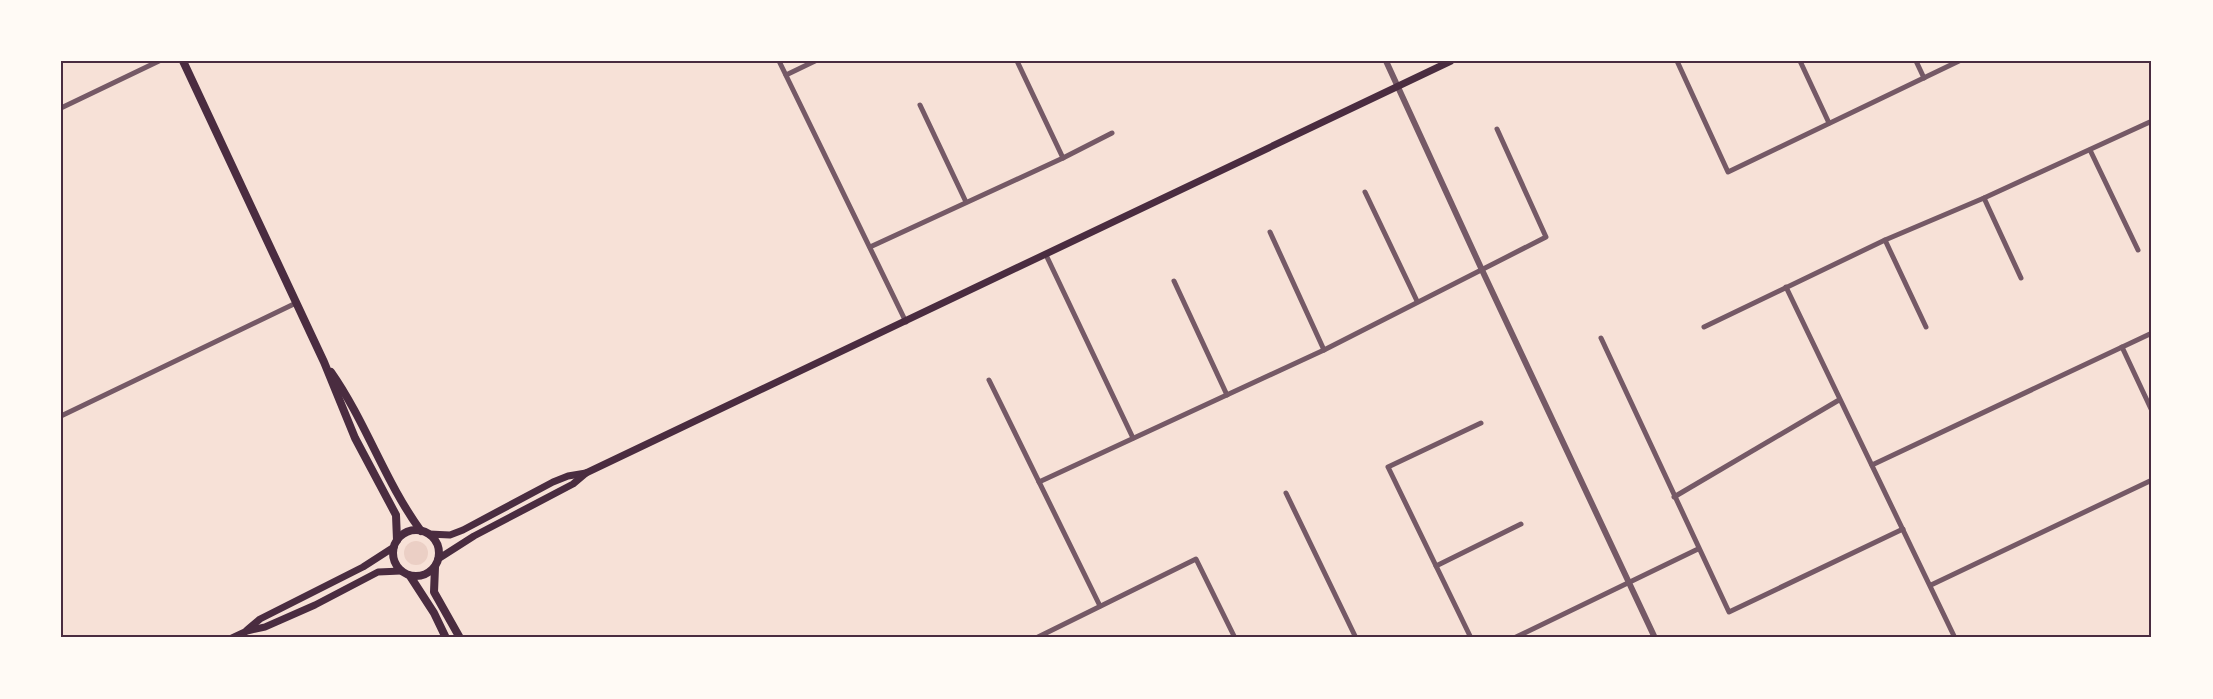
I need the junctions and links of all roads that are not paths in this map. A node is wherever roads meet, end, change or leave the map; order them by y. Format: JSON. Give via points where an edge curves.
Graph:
{"nodes":[{"id":1,"x":159,"y":61,"type":"edge"},
{"id":2,"x":183,"y":61,"type":"edge"},
{"id":3,"x":779,"y":61,"type":"edge"},
{"id":4,"x":815,"y":61,"type":"edge"},
{"id":5,"x":1017,"y":61,"type":"edge"},
{"id":6,"x":1386,"y":61,"type":"edge"},
{"id":7,"x":1451,"y":61,"type":"edge"},
{"id":8,"x":1677,"y":61,"type":"edge"},
{"id":9,"x":1800,"y":61,"type":"edge"},
{"id":10,"x":1916,"y":61,"type":"edge"},
{"id":11,"x":1959,"y":61,"type":"edge"},
{"id":12,"x":786,"y":75,"type":"junction"},
{"id":13,"x":1924,"y":78,"type":"junction"},
{"id":14,"x":1398,"y":87,"type":"junction"},
{"id":15,"x":920,"y":105,"type":"dead end"},
{"id":16,"x":61,"y":108,"type":"edge"},
{"id":17,"x":2152,"y":121,"type":"edge"},
{"id":18,"x":1829,"y":124,"type":"junction"},
{"id":19,"x":1497,"y":129,"type":"dead end"},
{"id":20,"x":1112,"y":133,"type":"dead end"},
{"id":21,"x":2090,"y":150,"type":"junction"},
{"id":22,"x":1063,"y":158,"type":"junction"},
{"id":23,"x":1365,"y":192,"type":"dead end"},
{"id":24,"x":1984,"y":198,"type":"junction"},
{"id":25,"x":966,"y":202,"type":"junction"},
{"id":26,"x":1270,"y":232,"type":"dead end"},
{"id":27,"x":1885,"y":240,"type":"junction"},
{"id":28,"x":870,"y":247,"type":"junction"},
{"id":29,"x":2138,"y":250,"type":"dead end"},
{"id":30,"x":1046,"y":255,"type":"junction"},
{"id":31,"x":1482,"y":270,"type":"junction"},
{"id":32,"x":2021,"y":278,"type":"dead end"},
{"id":33,"x":1174,"y":281,"type":"dead end"},
{"id":34,"x":1786,"y":287,"type":"junction"},
{"id":35,"x":1417,"y":301,"type":"junction"},
{"id":36,"x":296,"y":303,"type":"junction"},
{"id":37,"x":906,"y":322,"type":"junction"},
{"id":38,"x":1704,"y":327,"type":"dead end"},
{"id":39,"x":1926,"y":327,"type":"dead end"},
{"id":40,"x":2152,"y":333,"type":"edge"},
{"id":41,"x":1601,"y":338,"type":"dead end"},
{"id":42,"x":2122,"y":347,"type":"junction"},
{"id":43,"x":1324,"y":350,"type":"junction"},
{"id":44,"x":324,"y":362,"type":"junction"},
{"id":45,"x":989,"y":380,"type":"dead end"},
{"id":46,"x":1227,"y":394,"type":"junction"},
{"id":47,"x":1839,"y":400,"type":"junction"},
{"id":48,"x":2152,"y":412,"type":"edge"},
{"id":49,"x":61,"y":416,"type":"edge"},
{"id":50,"x":1481,"y":423,"type":"dead end"},
{"id":51,"x":1133,"y":438,"type":"junction"},
{"id":52,"x":1872,"y":466,"type":"junction"},
{"id":53,"x":586,"y":472,"type":"junction"},
{"id":54,"x":2152,"y":480,"type":"edge"},
{"id":55,"x":1039,"y":482,"type":"junction"},
{"id":56,"x":1286,"y":493,"type":"dead end"},
{"id":57,"x":1674,"y":497,"type":"junction"},
{"id":58,"x":1521,"y":524,"type":"dead end"},
{"id":59,"x":1903,"y":529,"type":"junction"},
{"id":60,"x":425,"y":533,"type":"junction"},
{"id":61,"x":396,"y":543,"type":"junction"},
{"id":62,"x":1698,"y":549,"type":"junction"},
{"id":63,"x":436,"y":563,"type":"junction"},
{"id":64,"x":1436,"y":566,"type":"junction"},
{"id":65,"x":401,"y":571,"type":"junction"},
{"id":66,"x":410,"y":576,"type":"junction"},
{"id":67,"x":1629,"y":582,"type":"junction"},
{"id":68,"x":1930,"y":585,"type":"junction"},
{"id":69,"x":1100,"y":606,"type":"junction"},
{"id":70,"x":247,"y":631,"type":"junction"},
{"id":71,"x":232,"y":638,"type":"edge"},
{"id":72,"x":446,"y":638,"type":"edge"},
{"id":73,"x":460,"y":638,"type":"edge"},
{"id":74,"x":1036,"y":638,"type":"edge"},
{"id":75,"x":1235,"y":638,"type":"edge"},
{"id":76,"x":1356,"y":638,"type":"edge"},
{"id":77,"x":1471,"y":638,"type":"edge"},
{"id":78,"x":1514,"y":638,"type":"edge"},
{"id":79,"x":1655,"y":638,"type":"edge"},
{"id":80,"x":1955,"y":638,"type":"edge"}],
"edges":[{"from":1,"to":16,"type":"street"},
{"from":2,"to":36,"type":"main road"},
{"from":3,"to":12,"type":"street"},
{"from":4,"to":12,"type":"street"},
{"from":5,"to":22,"type":"street"},
{"from":6,"to":14,"type":"street"},
{"from":7,"to":14,"type":"main road"},
{"from":8,"to":18,"type":"street","via":[[1728,172]]},
{"from":9,"to":18,"type":"street"},
{"from":10,"to":13,"type":"street"},
{"from":11,"to":13,"type":"street"},
{"from":12,"to":28,"type":"street"},
{"from":13,"to":18,"type":"street"},
{"from":14,"to":30,"type":"main road"},
{"from":14,"to":31,"type":"street"},
{"from":15,"to":25,"type":"street"},
{"from":17,"to":21,"type":"street"},
{"from":19,"to":31,"type":"street","via":[[1546,237]]},
{"from":20,"to":22,"type":"street"},
{"from":21,"to":24,"type":"street"},
{"from":21,"to":29,"type":"street"},
{"from":22,"to":25,"type":"street"},
{"from":23,"to":35,"type":"street"},
{"from":24,"to":27,"type":"street"},
{"from":24,"to":32,"type":"street"},
{"from":25,"to":28,"type":"street"},
{"from":26,"to":43,"type":"street"},
{"from":27,"to":34,"type":"street"},
{"from":27,"to":39,"type":"street"},
{"from":28,"to":37,"type":"street"},
{"from":30,"to":37,"type":"main road"},
{"from":30,"to":51,"type":"street"},
{"from":31,"to":35,"type":"street"},
{"from":31,"to":67,"type":"street"},
{"from":33,"to":46,"type":"street"},
{"from":34,"to":38,"type":"street"},
{"from":34,"to":47,"type":"street"},
{"from":35,"to":43,"type":"street"},
{"from":36,"to":44,"type":"main road"},
{"from":36,"to":49,"type":"street"},
{"from":37,"to":53,"type":"main road"},
{"from":40,"to":42,"type":"street"},
{"from":41,"to":57,"type":"street"},
{"from":42,"to":48,"type":"street"},
{"from":42,"to":52,"type":"street"},
{"from":43,"to":46,"type":"street"},
{"from":44,"to":60,"type":"main road","via":[[344,390],[398,495]]},
{"from":44,"to":61,"type":"main road","via":[[355,438],[396,515]]},
{"from":45,"to":55,"type":"street"},
{"from":46,"to":51,"type":"street"},
{"from":47,"to":52,"type":"street"},
{"from":47,"to":57,"type":"street"},
{"from":50,"to":64,"type":"street","via":[[1388,467]]},
{"from":51,"to":55,"type":"street"},
{"from":52,"to":59,"type":"street"},
{"from":53,"to":60,"type":"main road","via":[[553,482],[454,534]]},
{"from":53,"to":63,"type":"main road","via":[[573,484],[474,536]]},
{"from":54,"to":68,"type":"street"},
{"from":55,"to":69,"type":"street"},
{"from":56,"to":76,"type":"street"},
{"from":57,"to":62,"type":"street"},
{"from":58,"to":64,"type":"street"},
{"from":59,"to":62,"type":"street","via":[[1728,612]]},
{"from":59,"to":68,"type":"street"},
{"from":60,"to":61,"type":"main road","via":[[408,532]]},
{"from":60,"to":63,"type":"main road","via":[[437,545]]},
{"from":61,"to":65,"type":"main road","via":[[394,560]]},
{"from":61,"to":70,"type":"main road","via":[[363,568],[260,619]]},
{"from":62,"to":67,"type":"street"},
{"from":63,"to":66,"type":"main road","via":[[424,575]]},
{"from":63,"to":73,"type":"main road","via":[[434,592]]},
{"from":64,"to":77,"type":"street"},
{"from":65,"to":66,"type":"main road"},
{"from":65,"to":70,"type":"main road","via":[[378,572],[315,605],[265,627]]},
{"from":66,"to":72,"type":"main road"},
{"from":67,"to":78,"type":"street"},
{"from":67,"to":79,"type":"street"},
{"from":68,"to":80,"type":"street"},
{"from":69,"to":74,"type":"street"},
{"from":69,"to":75,"type":"street","via":[[1196,559]]},
{"from":70,"to":71,"type":"main road"}]}
